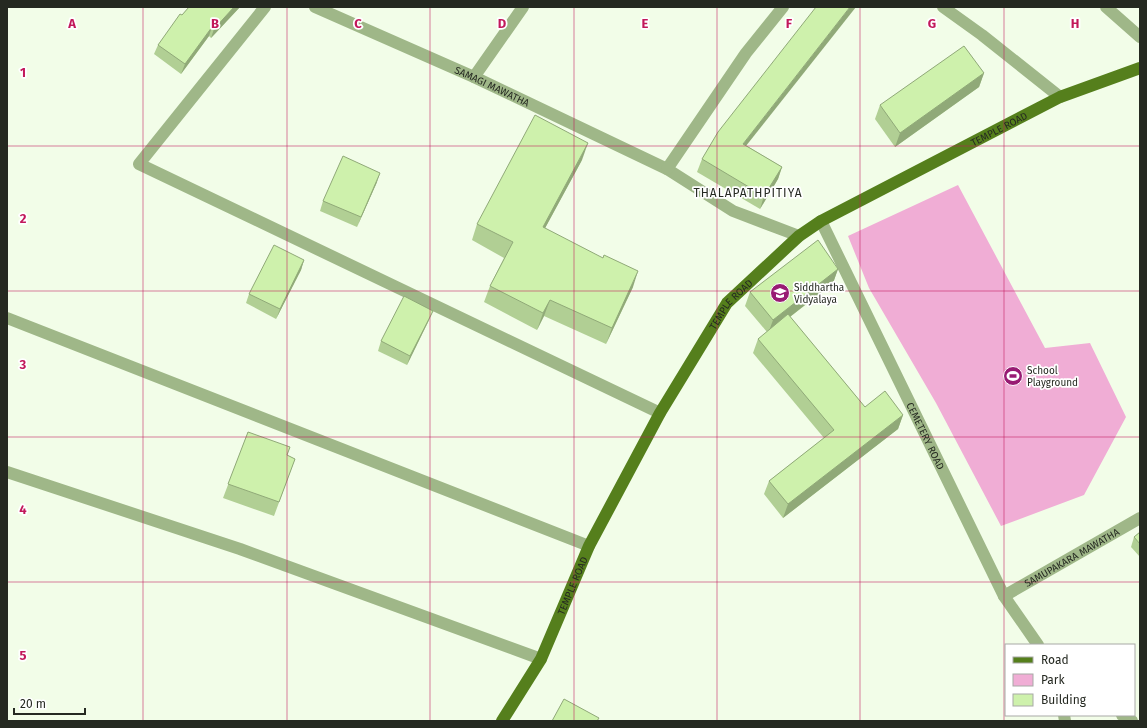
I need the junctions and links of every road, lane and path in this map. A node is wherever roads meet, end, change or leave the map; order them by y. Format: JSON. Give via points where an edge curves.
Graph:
{"nodes":[{"id":1,"x":265,"y":7,"type":"edge"},
{"id":2,"x":315,"y":7,"type":"edge"},
{"id":3,"x":523,"y":7,"type":"edge"},
{"id":4,"x":783,"y":7,"type":"edge"},
{"id":5,"x":943,"y":7,"type":"edge"},
{"id":6,"x":1106,"y":7,"type":"edge"},
{"id":7,"x":1140,"y":37,"type":"edge"},
{"id":8,"x":1140,"y":68,"type":"edge"},
{"id":9,"x":474,"y":77,"type":"junction"},
{"id":10,"x":1060,"y":97,"type":"junction"},
{"id":11,"x":667,"y":169,"type":"junction"},
{"id":12,"x":822,"y":221,"type":"junction"},
{"id":13,"x":799,"y":236,"type":"junction"},
{"id":14,"x":7,"y":318,"type":"edge"},
{"id":15,"x":660,"y":413,"type":"junction"},
{"id":16,"x":7,"y":472,"type":"edge"},
{"id":17,"x":1140,"y":518,"type":"edge"},
{"id":18,"x":590,"y":546,"type":"junction"},
{"id":19,"x":1004,"y":596,"type":"junction"},
{"id":20,"x":1037,"y":644,"type":"edge"},
{"id":21,"x":541,"y":659,"type":"junction"},
{"id":22,"x":502,"y":721,"type":"edge"}],
"edges":[{"from":1,"to":15,"type":"street","via":[[139,164]]},
{"from":2,"to":9,"type":"street","name":"SAMAGI MAWATHA"},
{"from":3,"to":9,"type":"street"},
{"from":4,"to":11,"type":"street","via":[[746,53]]},
{"from":5,"to":10,"type":"street"},
{"from":6,"to":7,"type":"street"},
{"from":8,"to":10,"type":"main road","name":"TEMPLE ROAD"},
{"from":9,"to":11,"type":"street","name":"SAMAGI MAWATHA"},
{"from":10,"to":12,"type":"main road","name":"TEMPLE ROAD"},
{"from":11,"to":13,"type":"street","name":"SAMAGI MAWATHA","via":[[733,211]]},
{"from":12,"to":13,"type":"main road","name":"TEMPLE ROAD"},
{"from":12,"to":19,"type":"street","name":"CEMETERY ROAD"},
{"from":13,"to":15,"type":"main road","name":"TEMPLE ROAD","via":[[726,303]]},
{"from":14,"to":18,"type":"street"},
{"from":15,"to":18,"type":"main road","name":"TEMPLE ROAD"},
{"from":16,"to":21,"type":"street","via":[[240,549]]},
{"from":17,"to":19,"type":"street","name":"SAMUPAKARA MAWATHA"},
{"from":18,"to":21,"type":"main road","name":"TEMPLE ROAD"},
{"from":19,"to":20,"type":"street","name":"CEMETERY ROAD"},
{"from":21,"to":22,"type":"main road","name":"TEMPLE ROAD"}]}
